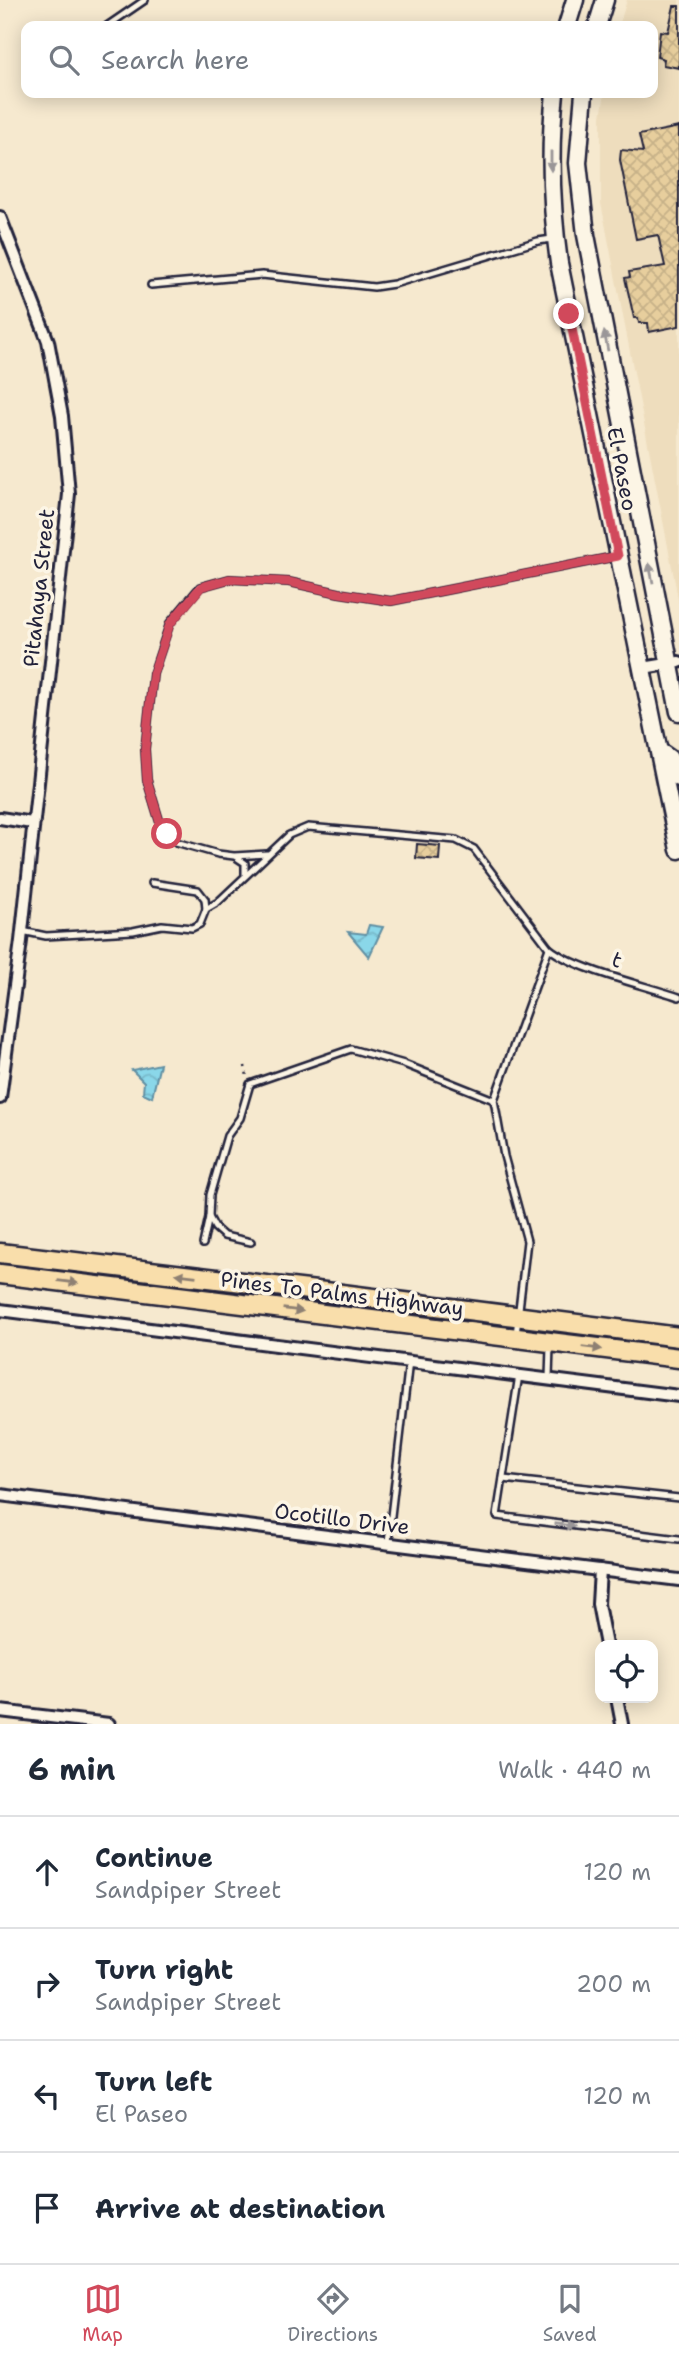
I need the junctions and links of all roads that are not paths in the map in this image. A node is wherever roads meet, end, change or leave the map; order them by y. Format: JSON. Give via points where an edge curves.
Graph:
{"nodes":[{"id":1,"x":145,"y":0,"type":"edge"},
{"id":2,"x":575,"y":0,"type":"edge"},
{"id":3,"x":605,"y":0,"type":"edge"},
{"id":4,"x":114,"y":21,"type":"edge"},
{"id":5,"x":569,"y":21,"type":"edge"},
{"id":6,"x":599,"y":21,"type":"edge"},
{"id":7,"x":555,"y":98,"type":"edge"},
{"id":8,"x":584,"y":98,"type":"edge"},
{"id":9,"x":0,"y":217,"type":"edge"},
{"id":10,"x":555,"y":239,"type":"junction"},
{"id":11,"x":151,"y":285,"type":"dead end"},
{"id":12,"x":618,"y":556,"type":"junction"},
{"id":13,"x":674,"y":663,"type":"edge"},
{"id":14,"x":643,"y":668,"type":"junction"},
{"id":15,"x":679,"y":712,"type":"edge"},
{"id":16,"x":659,"y":751,"type":"junction"},
{"id":17,"x":679,"y":778,"type":"edge"},
{"id":18,"x":0,"y":818,"type":"edge"},
{"id":19,"x":32,"y":822,"type":"junction"},
{"id":20,"x":679,"y":850,"type":"edge"},
{"id":21,"x":267,"y":854,"type":"junction"},
{"id":22,"x":234,"y":856,"type":"junction"},
{"id":23,"x":243,"y":878,"type":"junction"},
{"id":24,"x":152,"y":883,"type":"dead end"},
{"id":25,"x":206,"y":909,"type":"junction"},
{"id":26,"x":22,"y":931,"type":"junction"},
{"id":27,"x":549,"y":948,"type":"junction"},
{"id":28,"x":679,"y":997,"type":"edge"},
{"id":29,"x":0,"y":1007,"type":"edge"},
{"id":30,"x":13,"y":1009,"type":"junction"},
{"id":31,"x":3,"y":1062,"type":"edge"},
{"id":32,"x":0,"y":1098,"type":"edge"},
{"id":33,"x":494,"y":1100,"type":"junction"},
{"id":34,"x":209,"y":1217,"type":"junction"},
{"id":35,"x":251,"y":1242,"type":"dead end"},
{"id":36,"x":203,"y":1244,"type":"dead end"},
{"id":37,"x":0,"y":1253,"type":"edge"},
{"id":38,"x":0,"y":1274,"type":"edge"},
{"id":39,"x":0,"y":1310,"type":"edge"},
{"id":40,"x":519,"y":1316,"type":"junction"},
{"id":41,"x":679,"y":1337,"type":"edge"},
{"id":42,"x":516,"y":1339,"type":"junction"},
{"id":43,"x":550,"y":1343,"type":"junction"},
{"id":44,"x":679,"y":1359,"type":"edge"},
{"id":45,"x":409,"y":1361,"type":"junction"},
{"id":46,"x":519,"y":1375,"type":"junction"},
{"id":47,"x":549,"y":1379,"type":"junction"},
{"id":48,"x":679,"y":1396,"type":"edge"},
{"id":49,"x":503,"y":1479,"type":"junction"},
{"id":50,"x":0,"y":1495,"type":"edge"},
{"id":51,"x":679,"y":1498,"type":"edge"},
{"id":52,"x":679,"y":1539,"type":"edge"},
{"id":53,"x":387,"y":1544,"type":"junction"},
{"id":54,"x":600,"y":1570,"type":"junction"},
{"id":55,"x":679,"y":1580,"type":"edge"},
{"id":56,"x":605,"y":1640,"type":"edge"},
{"id":57,"x":618,"y":1703,"type":"edge"},
{"id":58,"x":0,"y":1711,"type":"edge"},
{"id":59,"x":109,"y":1724,"type":"edge"},
{"id":60,"x":622,"y":1724,"type":"edge"}],
"edges":[{"from":1,"to":4,"type":"lane"},
{"from":2,"to":5,"type":"street"},
{"from":3,"to":6,"type":"street"},
{"from":7,"to":10,"type":"street","name":"El Paseo","one_way":true,"via":[[551,183]]},
{"from":13,"to":8,"type":"street","name":"El Paseo","one_way":true,"via":[[586,235],[578,163]]},
{"from":9,"to":19,"type":"street","name":"Pitahaya Street","via":[[48,341],[62,416],[69,494]]},
{"from":10,"to":11,"type":"lane","via":[[374,287],[262,275]]},
{"from":10,"to":12,"type":"street","name":"El Paseo"},
{"from":12,"to":14,"type":"street","name":"El Paseo"},
{"from":12,"to":22,"type":"lane","via":[[391,601],[289,582],[229,579],[201,587],[170,624],[153,674],[145,749],[147,780],[167,834],[177,842]]},
{"from":13,"to":14,"type":"street"},
{"from":13,"to":15,"type":"street","name":"El Paseo"},
{"from":14,"to":16,"type":"street","name":"El Paseo"},
{"from":16,"to":17,"type":"street","via":[[669,758]]},
{"from":16,"to":20,"type":"street","name":"El Paseo"},
{"from":18,"to":19,"type":"street"},
{"from":19,"to":26,"type":"street","name":"Pitahaya Street"},
{"from":21,"to":22,"type":"lane"},
{"from":21,"to":23,"type":"lane"},
{"from":21,"to":27,"type":"lane","via":[[289,835],[308,827],[461,841],[478,853]]},
{"from":22,"to":23,"type":"lane","via":[[245,863]]},
{"from":23,"to":25,"type":"lane"},
{"from":24,"to":25,"type":"lane","via":[[198,890]]},
{"from":25,"to":26,"type":"lane","via":[[200,924],[192,928],[162,925],[46,936]]},
{"from":26,"to":30,"type":"street","name":"Pitahaya Street"},
{"from":27,"to":28,"type":"lane","name":"t","via":[[579,964]]},
{"from":27,"to":33,"type":"lane"},
{"from":29,"to":30,"type":"street"},
{"from":30,"to":31,"type":"street","name":"Pitahaya Street"},
{"from":31,"to":32,"type":"street","name":"Pitahaya Street"},
{"from":33,"to":34,"type":"lane","via":[[404,1064],[351,1049],[254,1083],[248,1087],[240,1118],[227,1136],[210,1195]]},
{"from":33,"to":40,"type":"lane","via":[[527,1241]]},
{"from":34,"to":35,"type":"lane","via":[[224,1236]]},
{"from":34,"to":36,"type":"lane"},
{"from":40,"to":37,"type":"main road","name":"Pines To Palms Highway","one_way":true},
{"from":38,"to":42,"type":"main road","name":"Pines To Palms Highway","one_way":true},
{"from":39,"to":45,"type":"street"},
{"from":40,"to":41,"type":"main road","name":"Pines To Palms Highway"},
{"from":40,"to":42,"type":"lane"},
{"from":42,"to":43,"type":"main road","name":"Pines To Palms Highway"},
{"from":43,"to":44,"type":"main road","name":"Pines To Palms Highway","one_way":true},
{"from":43,"to":47,"type":"lane"},
{"from":45,"to":46,"type":"street"},
{"from":45,"to":53,"type":"lane"},
{"from":46,"to":47,"type":"street"},
{"from":46,"to":49,"type":"lane"},
{"from":47,"to":48,"type":"street"},
{"from":49,"to":51,"type":"lane"},
{"from":49,"to":52,"type":"lane","one_way":true,"via":[[497,1516]]},
{"from":50,"to":53,"type":"street","name":"Ocotillo Drive"},
{"from":53,"to":54,"type":"street","name":"Ocotillo Drive"},
{"from":54,"to":55,"type":"street","name":"Ocotillo Drive"},
{"from":54,"to":56,"type":"street","via":[[598,1604]]},
{"from":57,"to":60,"type":"street"},
{"from":58,"to":59,"type":"street"}]}
